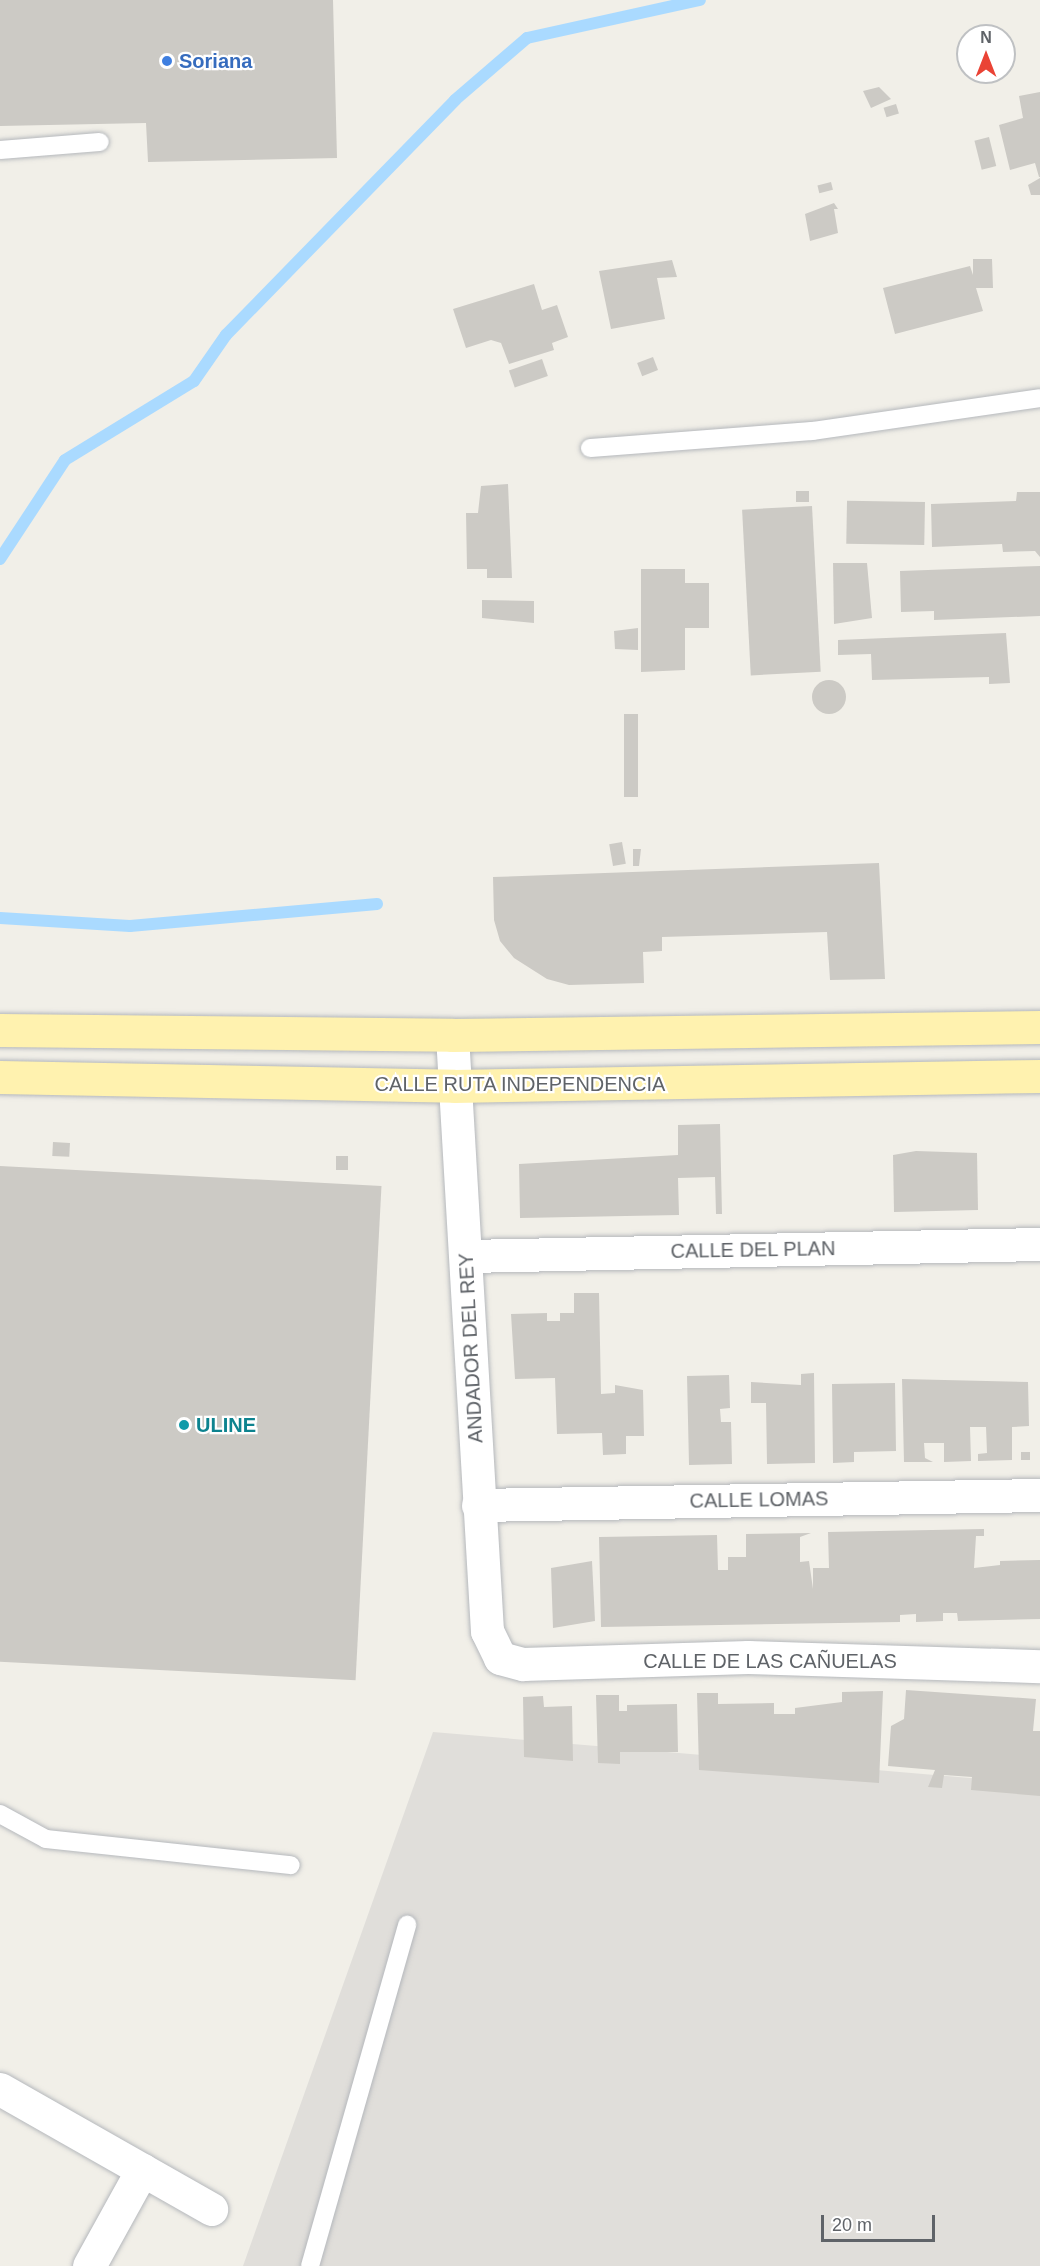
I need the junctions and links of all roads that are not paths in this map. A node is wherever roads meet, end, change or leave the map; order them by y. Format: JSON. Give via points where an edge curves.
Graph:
{"nodes":[{"id":1,"x":100,"y":142,"type":"dead end"},
{"id":2,"x":0,"y":150,"type":"edge"},
{"id":3,"x":1040,"y":398,"type":"edge"},
{"id":4,"x":590,"y":448,"type":"dead end"},
{"id":5,"x":1040,"y":1027,"type":"edge"},
{"id":6,"x":0,"y":1030,"type":"edge"},
{"id":7,"x":452,"y":1035,"type":"junction"},
{"id":8,"x":1040,"y":1076,"type":"edge"},
{"id":9,"x":0,"y":1077,"type":"edge"},
{"id":10,"x":454,"y":1086,"type":"junction"},
{"id":11,"x":1040,"y":1244,"type":"edge"},
{"id":12,"x":467,"y":1256,"type":"junction"},
{"id":13,"x":1040,"y":1495,"type":"edge"},
{"id":14,"x":478,"y":1505,"type":"junction"},
{"id":15,"x":500,"y":1658,"type":"joint"},
{"id":16,"x":1040,"y":1666,"type":"edge"},
{"id":17,"x":0,"y":1814,"type":"edge"},
{"id":18,"x":291,"y":1865,"type":"dead end"},
{"id":19,"x":407,"y":1925,"type":"dead end"},
{"id":20,"x":0,"y":2090,"type":"edge"},
{"id":21,"x":142,"y":2170,"type":"junction"},
{"id":22,"x":211,"y":2209,"type":"dead end"},
{"id":23,"x":89,"y":2266,"type":"edge"},
{"id":24,"x":310,"y":2266,"type":"edge"}],
"edges":[{"from":1,"to":2,"type":"lane"},
{"from":3,"to":4,"type":"lane","via":[[812,430]]},
{"from":5,"to":7,"type":"main road"},
{"from":6,"to":7,"type":"main road"},
{"from":7,"to":10,"type":"street","name":"ANDADOR DEL REY"},
{"from":8,"to":10,"type":"main road","name":"CALLE RUTA INDEPENDENCIA"},
{"from":9,"to":10,"type":"main road","name":"CALLE RUTA INDEPENDENCIA"},
{"from":10,"to":12,"type":"street","name":"ANDADOR DEL REY"},
{"from":11,"to":12,"type":"street","name":"CALLE DEL PLAN"},
{"from":12,"to":14,"type":"street","name":"ANDADOR DEL REY"},
{"from":13,"to":14,"type":"street","name":"CALLE LOMAS"},
{"from":14,"to":15,"type":"street","name":"ANDADOR DEL REY","via":[[487,1631]]},
{"from":15,"to":16,"type":"street","name":"CALLE DE LAS CAÑUELAS","via":[[523,1664],[748,1657]]},
{"from":17,"to":18,"type":"lane","via":[[46,1839]]},
{"from":19,"to":24,"type":"lane"},
{"from":20,"to":21,"type":"street"},
{"from":21,"to":22,"type":"street"},
{"from":21,"to":23,"type":"street"}]}
